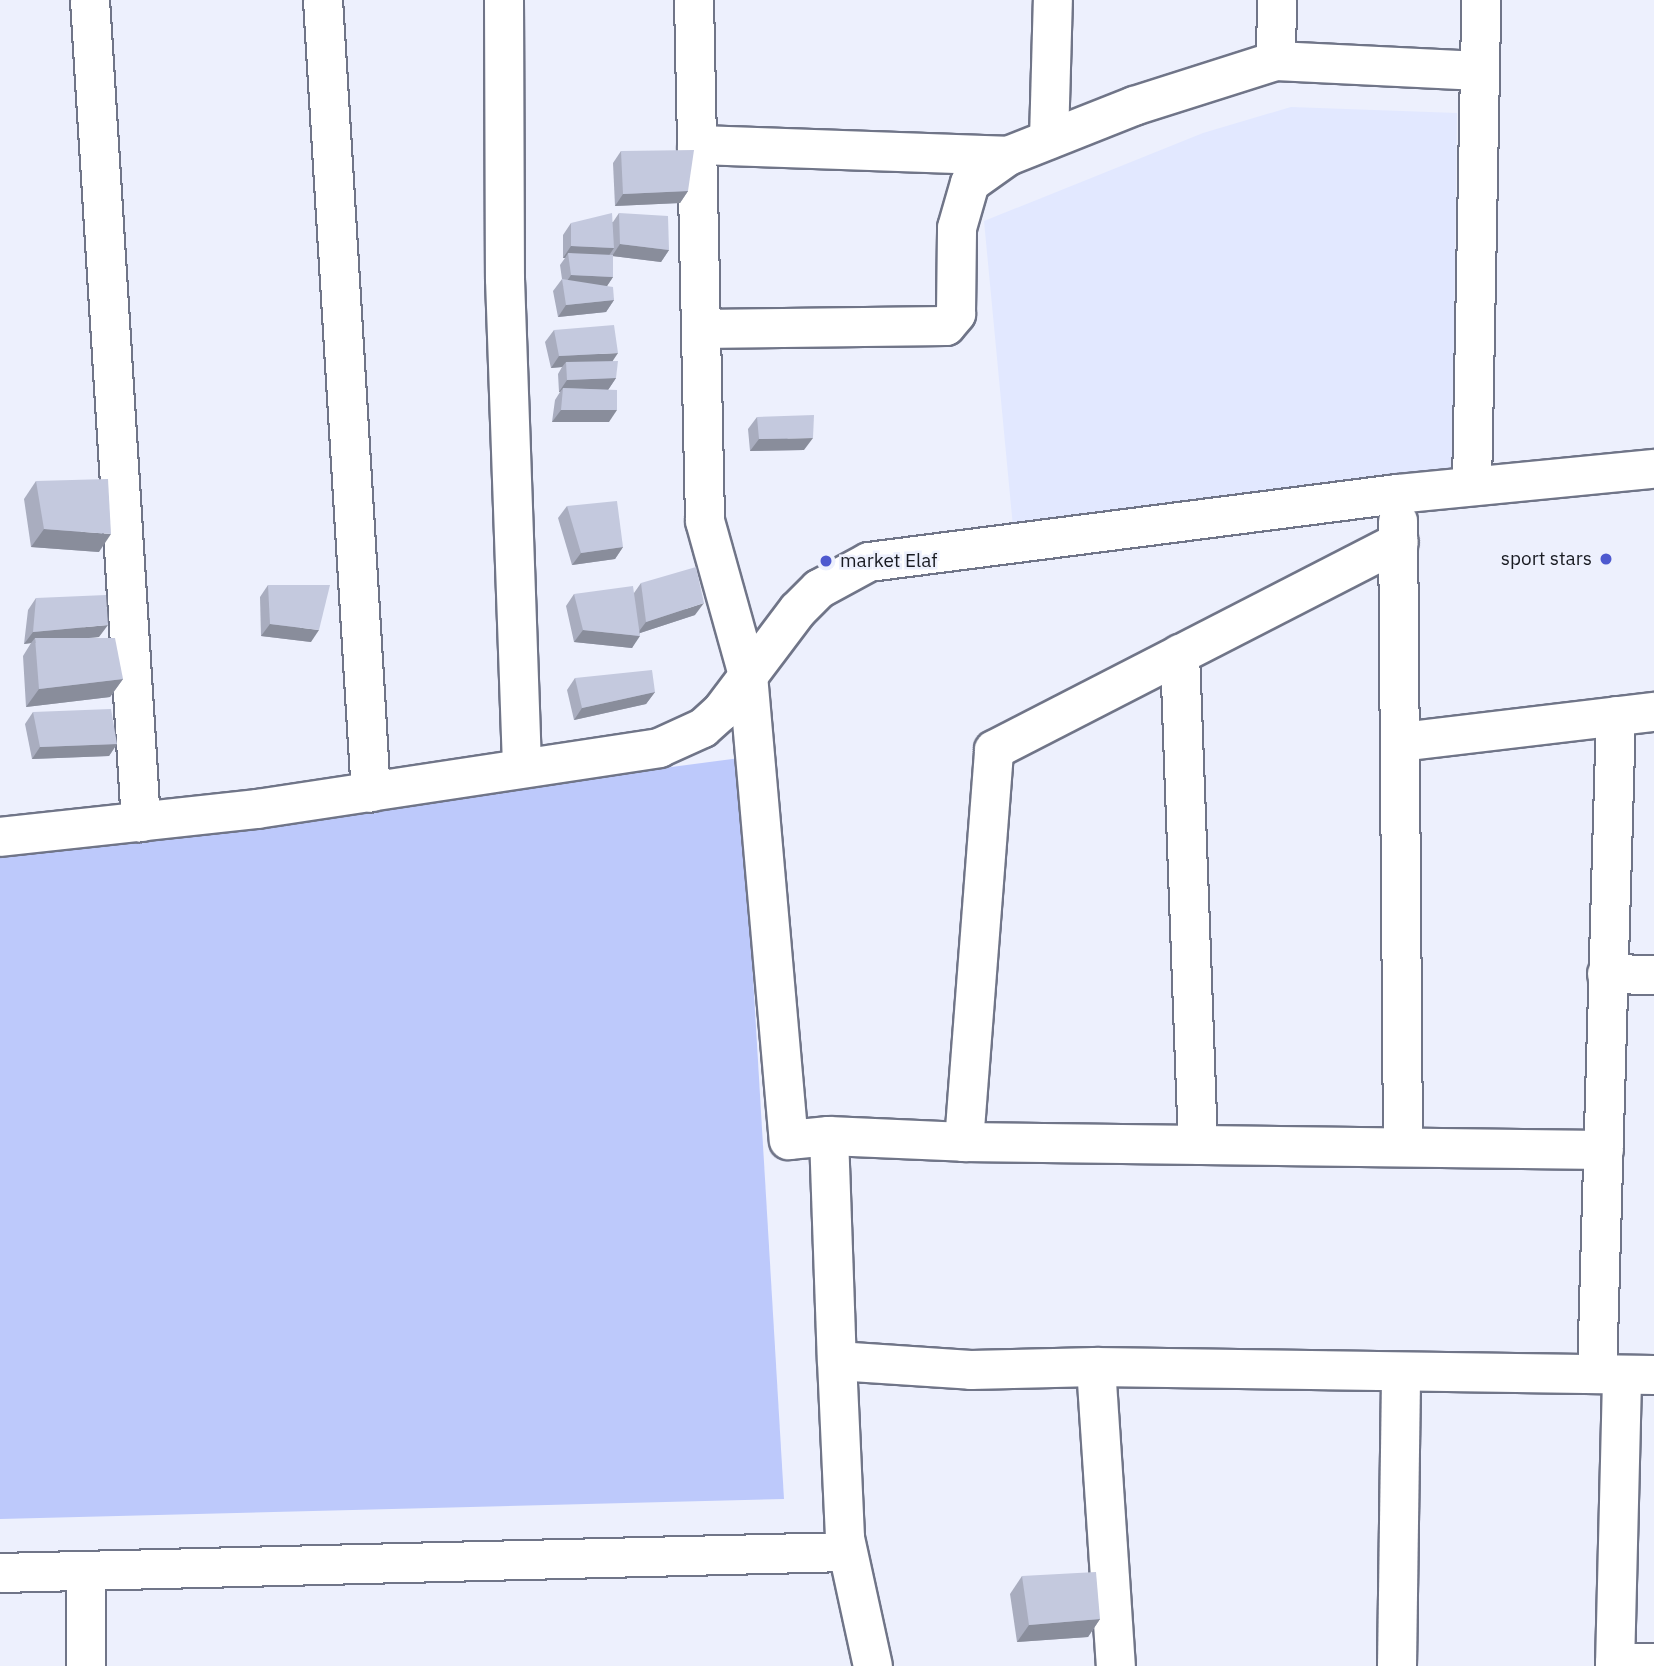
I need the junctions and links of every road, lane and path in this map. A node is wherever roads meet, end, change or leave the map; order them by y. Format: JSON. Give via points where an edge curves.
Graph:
{"nodes":[{"id":1,"x":90,"y":0,"type":"edge"},
{"id":2,"x":323,"y":0,"type":"edge"},
{"id":3,"x":504,"y":0,"type":"edge"},
{"id":4,"x":694,"y":0,"type":"edge"},
{"id":5,"x":1053,"y":0,"type":"edge"},
{"id":6,"x":1277,"y":0,"type":"edge"},
{"id":7,"x":1481,"y":0,"type":"edge"},
{"id":8,"x":1276,"y":61,"type":"junction"},
{"id":9,"x":1480,"y":71,"type":"junction"},
{"id":10,"x":1049,"y":139,"type":"junction"},
{"id":11,"x":697,"y":145,"type":"junction"},
{"id":12,"x":1008,"y":156,"type":"junction"},
{"id":13,"x":701,"y":329,"type":"junction"},
{"id":14,"x":1654,"y":469,"type":"edge"},
{"id":15,"x":1472,"y":486,"type":"junction"},
{"id":16,"x":1397,"y":494,"type":"junction"},
{"id":17,"x":1399,"y":542,"type":"junction"},
{"id":18,"x":1180,"y":654,"type":"junction"},
{"id":19,"x":748,"y":675,"type":"junction"},
{"id":20,"x":1654,"y":712,"type":"edge"},
{"id":21,"x":1616,"y":716,"type":"junction"},
{"id":22,"x":1401,"y":742,"type":"junction"},
{"id":23,"x":522,"y":768,"type":"junction"},
{"id":24,"x":371,"y":793,"type":"junction"},
{"id":25,"x":141,"y":822,"type":"junction"},
{"id":26,"x":0,"y":837,"type":"edge"},
{"id":27,"x":1607,"y":974,"type":"junction"},
{"id":28,"x":1654,"y":975,"type":"edge"},
{"id":29,"x":829,"y":1136,"type":"junction"},
{"id":30,"x":964,"y":1142,"type":"junction"},
{"id":31,"x":1198,"y":1145,"type":"junction"},
{"id":32,"x":1403,"y":1147,"type":"junction"},
{"id":33,"x":1604,"y":1150,"type":"junction"},
{"id":34,"x":838,"y":1361,"type":"junction"},
{"id":35,"x":1096,"y":1367,"type":"junction"},
{"id":36,"x":1401,"y":1373,"type":"junction"},
{"id":37,"x":1624,"y":1375,"type":"edge"},
{"id":38,"x":847,"y":1552,"type":"junction"},
{"id":39,"x":86,"y":1571,"type":"junction"},
{"id":40,"x":0,"y":1573,"type":"edge"},
{"id":41,"x":1654,"y":1663,"type":"edge"},
{"id":42,"x":1615,"y":1665,"type":"edge"},
{"id":43,"x":86,"y":1666,"type":"edge"},
{"id":44,"x":873,"y":1666,"type":"edge"},
{"id":45,"x":1116,"y":1666,"type":"edge"},
{"id":46,"x":1397,"y":1666,"type":"edge"}],
"edges":[{"from":1,"to":25,"type":"street"},
{"from":2,"to":24,"type":"street"},
{"from":3,"to":23,"type":"street","via":[[505,279]]},
{"from":4,"to":11,"type":"street"},
{"from":5,"to":10,"type":"street"},
{"from":6,"to":8,"type":"street"},
{"from":7,"to":9,"type":"street"},
{"from":8,"to":9,"type":"street"},
{"from":8,"to":10,"type":"street","via":[[1134,106]]},
{"from":9,"to":15,"type":"street"},
{"from":10,"to":12,"type":"street"},
{"from":11,"to":12,"type":"street"},
{"from":11,"to":13,"type":"street"},
{"from":12,"to":13,"type":"street","via":[[970,183],[957,228],[957,314],[946,326]]},
{"from":13,"to":19,"type":"street","via":[[705,521]]},
{"from":14,"to":15,"type":"street"},
{"from":15,"to":16,"type":"street"},
{"from":16,"to":17,"type":"street"},
{"from":16,"to":19,"type":"street","via":[[869,562],[819,589]]},
{"from":17,"to":18,"type":"street"},
{"from":17,"to":22,"type":"street"},
{"from":18,"to":30,"type":"street","via":[[994,750]]},
{"from":18,"to":31,"type":"street"},
{"from":19,"to":23,"type":"street","via":[[721,712],[682,739],[659,748]]},
{"from":19,"to":29,"type":"street","via":[[789,1140]]},
{"from":20,"to":21,"type":"street"},
{"from":21,"to":22,"type":"street"},
{"from":21,"to":27,"type":"street"},
{"from":22,"to":32,"type":"street"},
{"from":23,"to":24,"type":"street"},
{"from":24,"to":25,"type":"street"},
{"from":25,"to":26,"type":"street"},
{"from":27,"to":28,"type":"street"},
{"from":27,"to":33,"type":"street"},
{"from":29,"to":30,"type":"street"},
{"from":29,"to":34,"type":"street"},
{"from":30,"to":31,"type":"street"},
{"from":31,"to":32,"type":"street"},
{"from":32,"to":33,"type":"street"},
{"from":33,"to":37,"type":"street"},
{"from":34,"to":35,"type":"street","via":[[971,1370]]},
{"from":34,"to":38,"type":"street"},
{"from":35,"to":36,"type":"street"},
{"from":35,"to":45,"type":"street"},
{"from":36,"to":37,"type":"street"},
{"from":36,"to":46,"type":"street"},
{"from":37,"to":42,"type":"street"},
{"from":38,"to":39,"type":"street"},
{"from":38,"to":44,"type":"street"},
{"from":39,"to":40,"type":"street"},
{"from":39,"to":43,"type":"street"},
{"from":41,"to":42,"type":"street"}]}
